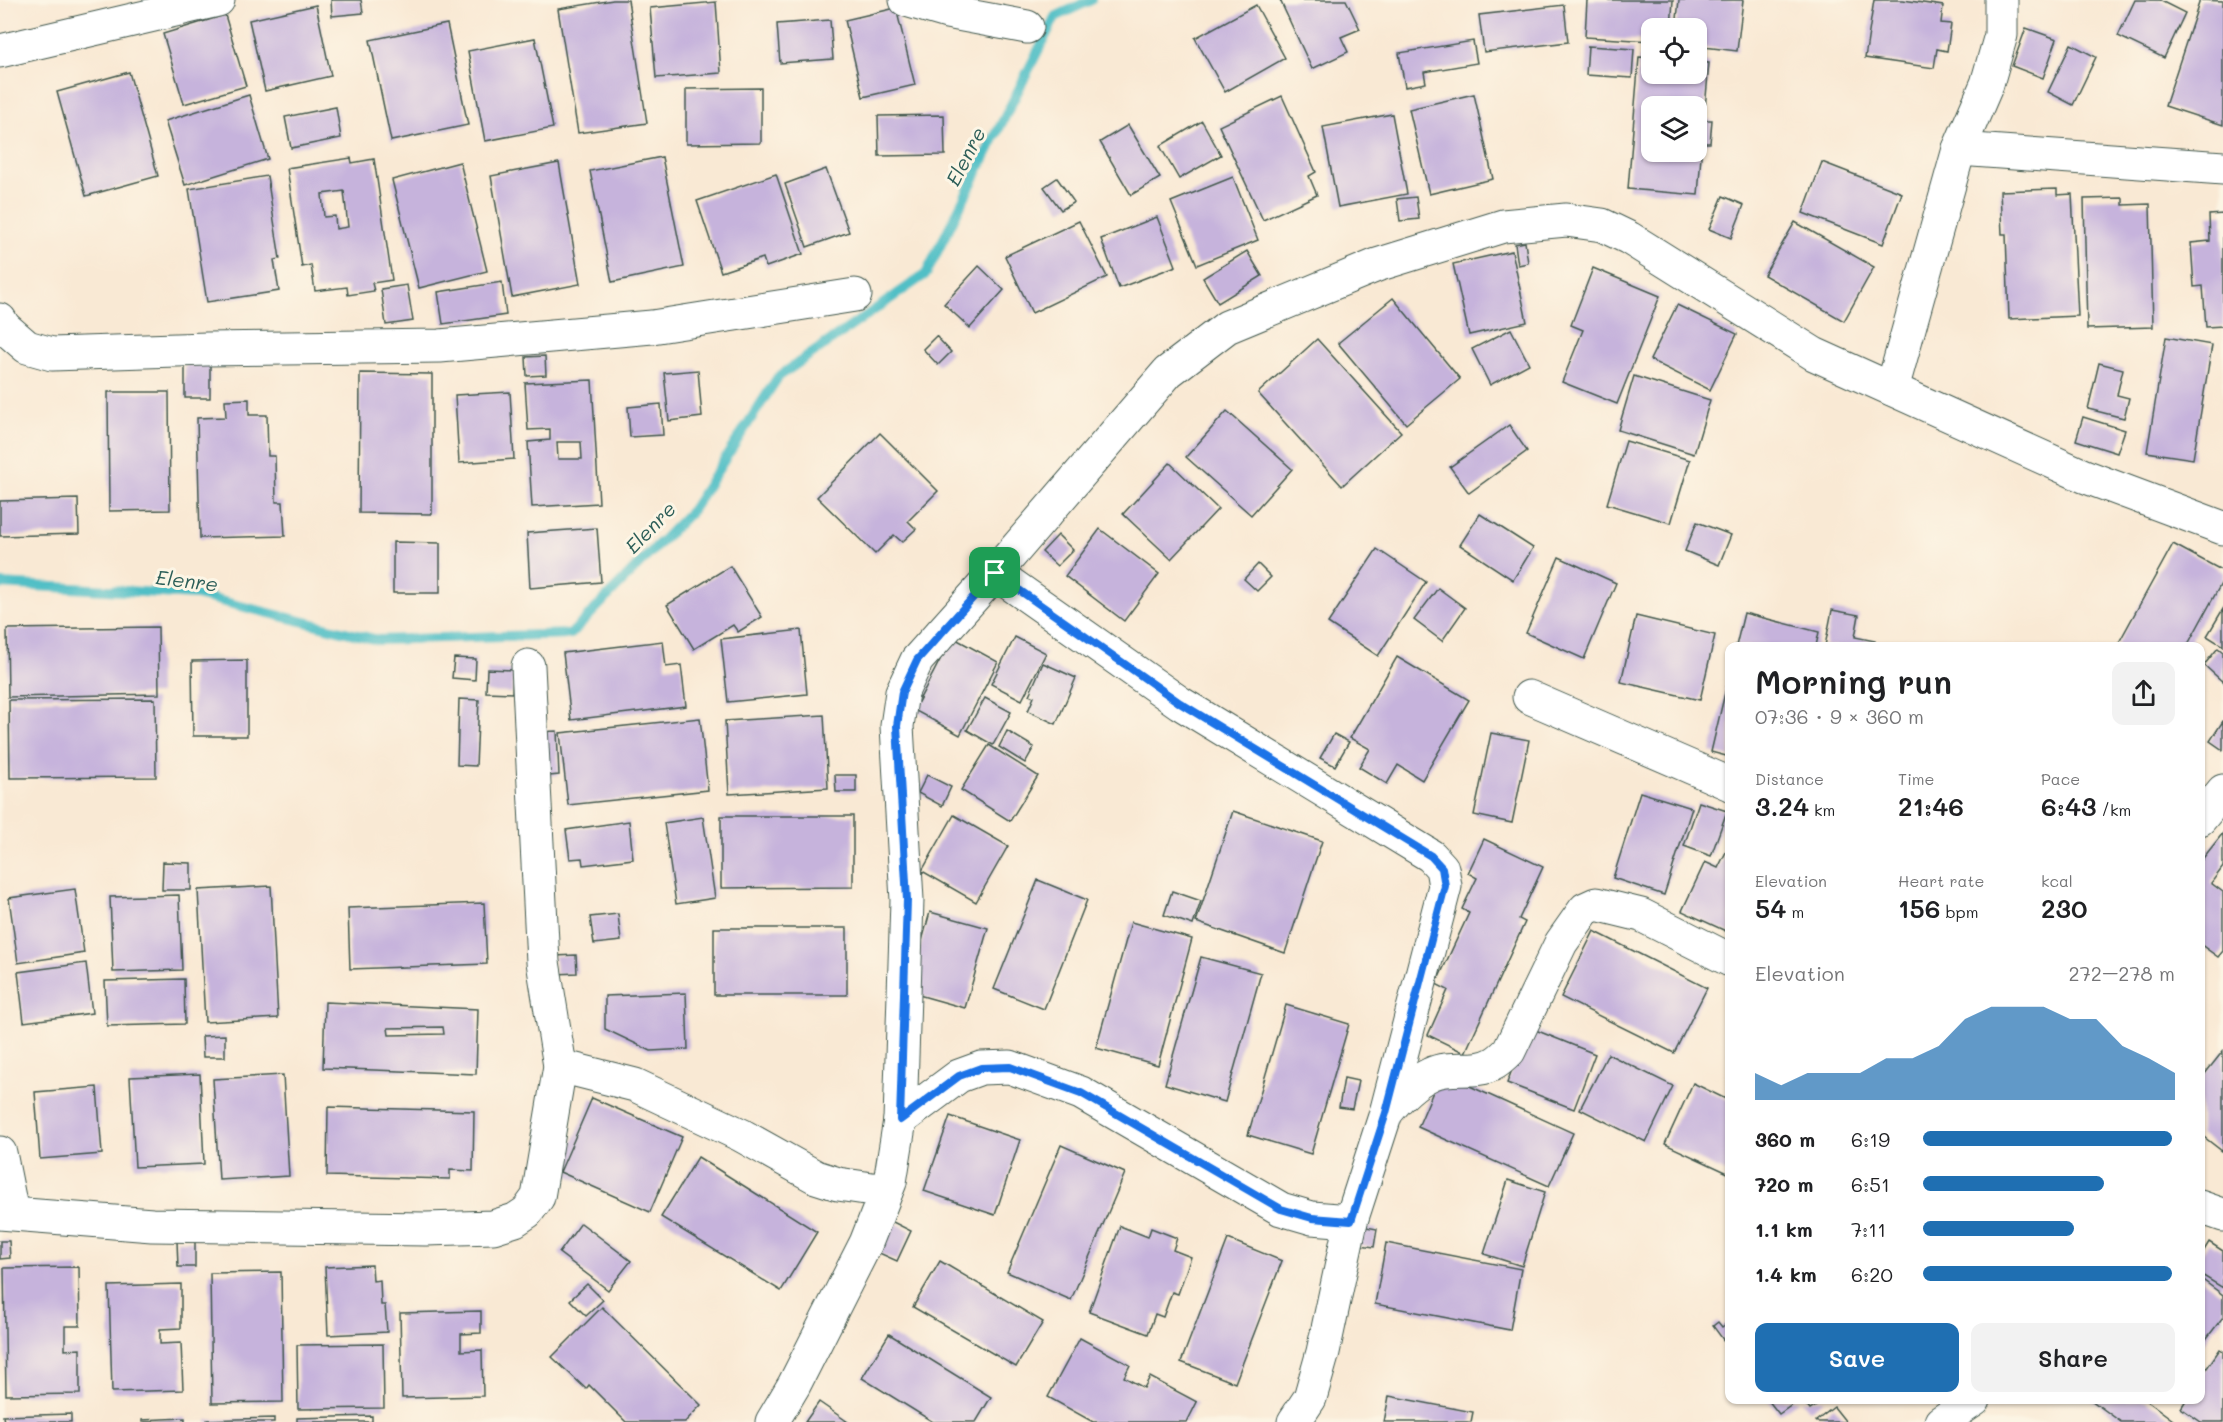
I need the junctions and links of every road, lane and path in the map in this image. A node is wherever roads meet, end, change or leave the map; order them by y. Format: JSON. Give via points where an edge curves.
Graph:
{"nodes":[{"id":1,"x":218,"y":0,"type":"edge"},
{"id":2,"x":906,"y":0,"type":"edge"},
{"id":3,"x":2001,"y":0,"type":"edge"},
{"id":4,"x":1027,"y":27,"type":"dead end"},
{"id":5,"x":0,"y":51,"type":"edge"},
{"id":6,"x":1959,"y":149,"type":"junction"},
{"id":7,"x":2223,"y":168,"type":"edge"},
{"id":8,"x":855,"y":296,"type":"dead end"},
{"id":9,"x":0,"y":320,"type":"edge"},
{"id":10,"x":1892,"y":389,"type":"junction"},
{"id":11,"x":2223,"y":528,"type":"edge"},
{"id":12,"x":995,"y":573,"type":"junction"},
{"id":13,"x":528,"y":666,"type":"dead end"},
{"id":14,"x":1529,"y":697,"type":"dead end"},
{"id":15,"x":1725,"y":782,"type":"edge"},
{"id":16,"x":2223,"y":791,"type":"edge"},
{"id":17,"x":2205,"y":813,"type":"edge"},
{"id":18,"x":1725,"y":957,"type":"edge"},
{"id":19,"x":560,"y":1066,"type":"junction"},
{"id":20,"x":1386,"y":1113,"type":"junction"},
{"id":21,"x":900,"y":1120,"type":"junction"},
{"id":22,"x":0,"y":1153,"type":"edge"},
{"id":23,"x":886,"y":1191,"type":"junction"},
{"id":24,"x":2205,"y":1209,"type":"edge"},
{"id":25,"x":6,"y":1213,"type":"edge"},
{"id":26,"x":2223,"y":1215,"type":"edge"},
{"id":27,"x":1351,"y":1221,"type":"junction"},
{"id":28,"x":1968,"y":1404,"type":"edge"},
{"id":29,"x":772,"y":1422,"type":"edge"},
{"id":30,"x":1294,"y":1422,"type":"edge"},
{"id":31,"x":1941,"y":1422,"type":"edge"}],
"edges":[{"from":1,"to":5,"type":"street"},
{"from":2,"to":4,"type":"street"},
{"from":3,"to":6,"type":"street","via":[[2001,35],[1987,84]]},
{"from":6,"to":7,"type":"street"},
{"from":6,"to":10,"type":"street"},
{"from":8,"to":9,"type":"street","via":[[652,327],[440,346],[52,354],[27,347]]},
{"from":10,"to":11,"type":"street","via":[[2084,476]]},
{"from":10,"to":12,"type":"street","via":[[1814,354],[1602,225],[1566,220],[1503,226],[1377,265],[1227,327],[1168,372]]},
{"from":12,"to":20,"type":"street","via":[[1180,703],[1431,856],[1442,868],[1445,886]]},
{"from":12,"to":21,"type":"street","via":[[917,660],[902,692],[897,726],[907,900]]},
{"from":13,"to":19,"type":"street","via":[[543,962]]},
{"from":14,"to":15,"type":"street"},
{"from":16,"to":17,"type":"street"},
{"from":18,"to":20,"type":"street","via":[[1641,915],[1596,904],[1586,909],[1561,943],[1509,1051],[1495,1064],[1475,1070],[1432,1073],[1396,1099]]},
{"from":19,"to":23,"type":"street","via":[[635,1085],[741,1135],[816,1178]]},
{"from":19,"to":25,"type":"street","via":[[538,1197],[515,1220],[493,1227],[152,1225]]},
{"from":20,"to":27,"type":"street"},
{"from":21,"to":23,"type":"street"},
{"from":21,"to":27,"type":"street","via":[[959,1076],[981,1068],[1010,1067],[1081,1093],[1281,1209],[1312,1218]]},
{"from":22,"to":25,"type":"street"},
{"from":23,"to":29,"type":"street","via":[[866,1243]]},
{"from":24,"to":26,"type":"street"},
{"from":27,"to":30,"type":"street","via":[[1310,1398]]},
{"from":28,"to":31,"type":"street"}]}
